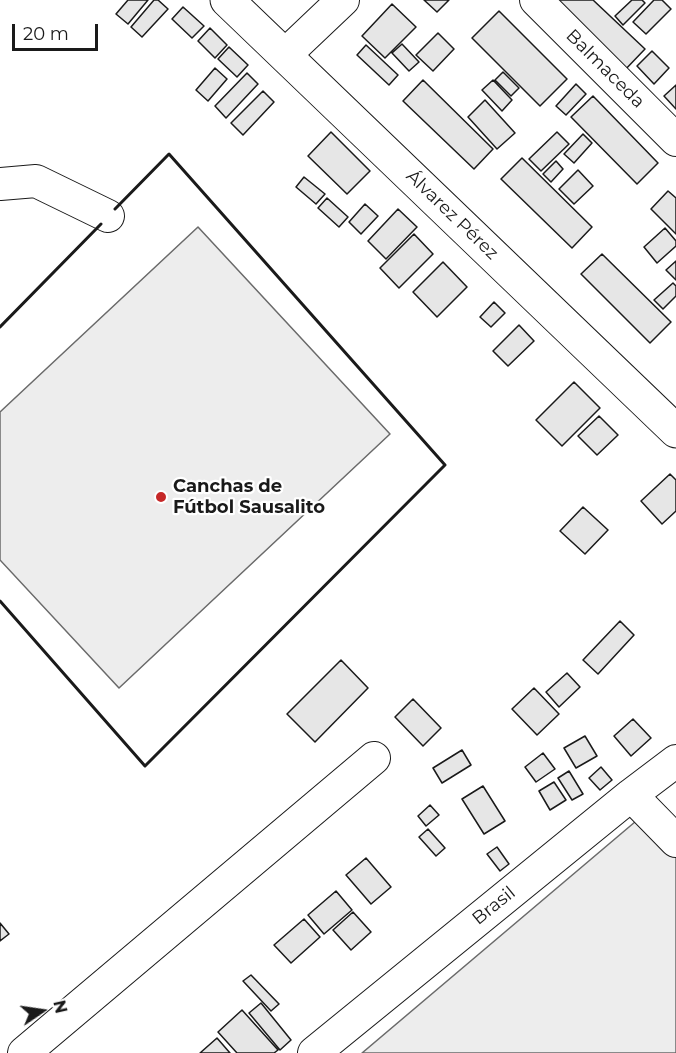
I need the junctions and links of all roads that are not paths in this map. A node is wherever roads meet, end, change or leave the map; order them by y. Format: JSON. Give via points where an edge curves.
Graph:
{"nodes":[{"id":1,"x":227,"y":0,"type":"edge"},
{"id":2,"x":343,"y":0,"type":"edge"},
{"id":3,"x":536,"y":0,"type":"edge"},
{"id":4,"x":285,"y":55,"type":"junction"},
{"id":5,"x":675,"y":138,"type":"edge"},
{"id":6,"x":0,"y":184,"type":"edge"},
{"id":7,"x":108,"y":216,"type":"dead end"},
{"id":8,"x":676,"y":430,"type":"edge"},
{"id":9,"x":374,"y":758,"type":"dead end"},
{"id":10,"x":676,"y":761,"type":"edge"},
{"id":11,"x":631,"y":795,"type":"junction"},
{"id":12,"x":676,"y":841,"type":"edge"},
{"id":13,"x":24,"y":1053,"type":"edge"},
{"id":14,"x":314,"y":1053,"type":"edge"}],
"edges":[{"from":1,"to":4,"type":"main road","name":"Álvarez Pérez"},
{"from":2,"to":4,"type":"street"},
{"from":3,"to":5,"type":"street","name":"Balmaceda"},
{"from":4,"to":8,"type":"main road","name":"Álvarez Pérez"},
{"from":6,"to":7,"type":"street","via":[[36,181]]},
{"from":9,"to":13,"type":"street"},
{"from":10,"to":11,"type":"street","name":"Brasil"},
{"from":11,"to":12,"type":"street"},
{"from":11,"to":14,"type":"street","name":"Brasil"}]}
